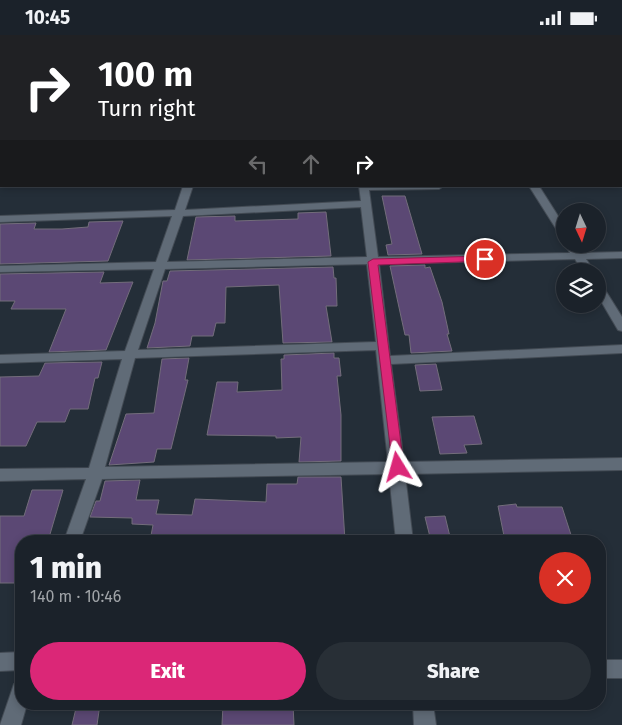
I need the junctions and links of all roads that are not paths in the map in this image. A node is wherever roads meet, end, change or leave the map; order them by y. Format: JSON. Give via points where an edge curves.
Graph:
{"nodes":[{"id":1,"x":188,"y":187,"type":"edge"},
{"id":2,"x":364,"y":187,"type":"edge"},
{"id":3,"x":535,"y":187,"type":"edge"},
{"id":4,"x":366,"y":203,"type":"junction"},
{"id":5,"x":178,"y":213,"type":"junction"},
{"id":6,"x":0,"y":219,"type":"edge"},
{"id":7,"x":556,"y":221,"type":"edge"},
{"id":8,"x":576,"y":253,"type":"edge"},
{"id":9,"x":622,"y":255,"type":"edge"},
{"id":10,"x":578,"y":256,"type":"junction"},
{"id":11,"x":373,"y":262,"type":"junction"},
{"id":12,"x":583,"y":263,"type":"edge"},
{"id":13,"x":160,"y":265,"type":"junction"},
{"id":14,"x":0,"y":269,"type":"edge"},
{"id":15,"x":606,"y":300,"type":"edge"},
{"id":16,"x":622,"y":327,"type":"edge"},
{"id":17,"x":382,"y":346,"type":"junction"},
{"id":18,"x":622,"y":349,"type":"edge"},
{"id":19,"x":130,"y":354,"type":"junction"},
{"id":20,"x":0,"y":359,"type":"edge"},
{"id":21,"x":383,"y":360,"type":"junction"},
{"id":22,"x":622,"y":464,"type":"edge"},
{"id":23,"x":398,"y":467,"type":"junction"},
{"id":24,"x":96,"y":472,"type":"junction"},
{"id":25,"x":0,"y":475,"type":"edge"},
{"id":26,"x":74,"y":535,"type":"edge"},
{"id":27,"x":404,"y":535,"type":"edge"},
{"id":28,"x":15,"y":661,"type":"edge"},
{"id":29,"x":0,"y":662,"type":"edge"},
{"id":30,"x":606,"y":669,"type":"edge"},
{"id":31,"x":622,"y":669,"type":"edge"},
{"id":32,"x":15,"y":710,"type":"edge"},
{"id":33,"x":424,"y":710,"type":"edge"},
{"id":34,"x":10,"y":725,"type":"edge"},
{"id":35,"x":426,"y":725,"type":"edge"}],
"edges":[{"from":1,"to":5,"type":"street"},
{"from":2,"to":4,"type":"street"},
{"from":3,"to":7,"type":"street"},
{"from":4,"to":5,"type":"street"},
{"from":4,"to":11,"type":"street"},
{"from":5,"to":6,"type":"street"},
{"from":5,"to":13,"type":"street"},
{"from":8,"to":10,"type":"street"},
{"from":9,"to":10,"type":"street"},
{"from":10,"to":11,"type":"street"},
{"from":10,"to":12,"type":"street"},
{"from":11,"to":13,"type":"street"},
{"from":11,"to":17,"type":"street"},
{"from":13,"to":14,"type":"street"},
{"from":13,"to":19,"type":"street"},
{"from":15,"to":16,"type":"street"},
{"from":17,"to":19,"type":"street"},
{"from":17,"to":21,"type":"street"},
{"from":18,"to":21,"type":"street"},
{"from":19,"to":20,"type":"street"},
{"from":19,"to":24,"type":"street"},
{"from":21,"to":23,"type":"street"},
{"from":22,"to":23,"type":"street"},
{"from":23,"to":24,"type":"street"},
{"from":23,"to":27,"type":"street"},
{"from":24,"to":25,"type":"street"},
{"from":24,"to":26,"type":"street"},
{"from":28,"to":29,"type":"street"},
{"from":30,"to":31,"type":"street"},
{"from":32,"to":34,"type":"street"},
{"from":33,"to":35,"type":"street"}]}
